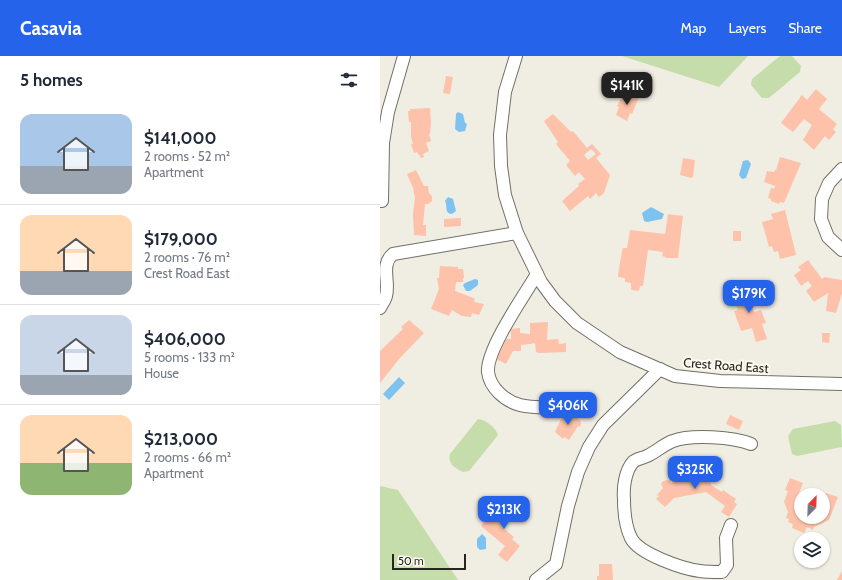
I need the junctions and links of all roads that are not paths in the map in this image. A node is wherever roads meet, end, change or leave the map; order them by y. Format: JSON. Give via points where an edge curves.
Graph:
{"nodes":[{"id":1,"x":404,"y":56,"type":"edge"},
{"id":2,"x":516,"y":56,"type":"edge"},
{"id":3,"x":842,"y":169,"type":"edge"},
{"id":4,"x":382,"y":201,"type":"dead end"},
{"id":5,"x":517,"y":234,"type":"junction"},
{"id":6,"x":842,"y":250,"type":"edge"},
{"id":7,"x":537,"y":274,"type":"junction"},
{"id":8,"x":380,"y":308,"type":"edge"},
{"id":9,"x":660,"y":369,"type":"junction"},
{"id":10,"x":842,"y":384,"type":"edge"},
{"id":11,"x":579,"y":408,"type":"dead end"},
{"id":12,"x":751,"y":444,"type":"dead end"},
{"id":13,"x":731,"y":525,"type":"dead end"},
{"id":14,"x":536,"y":580,"type":"edge"}],
"edges":[{"from":1,"to":4,"type":"street","via":[[388,112],[383,143]]},
{"from":2,"to":5,"type":"street","name":"Crest Road East","via":[[504,92],[500,135],[505,195]]},
{"from":3,"to":6,"type":"street","via":[[829,183],[822,199],[820,219],[828,237]]},
{"from":5,"to":7,"type":"street","name":"Crest Road East"},
{"from":5,"to":8,"type":"street","via":[[393,254],[388,257],[384,270],[386,296]]},
{"from":7,"to":9,"type":"street","name":"Crest Road East","via":[[554,301],[577,323],[620,352]]},
{"from":7,"to":11,"type":"street","via":[[492,351],[488,371],[490,380],[504,398],[521,405]]},
{"from":9,"to":10,"type":"street","name":"Crest Road East","via":[[675,376],[720,381]]},
{"from":9,"to":14,"type":"street","via":[[603,425],[589,447],[568,506],[556,564]]},
{"from":12,"to":13,"type":"street","via":[[710,438],[674,441],[634,461],[627,472],[623,491],[629,530],[637,546],[650,554],[700,571],[722,572],[727,565],[726,538]]}]}
